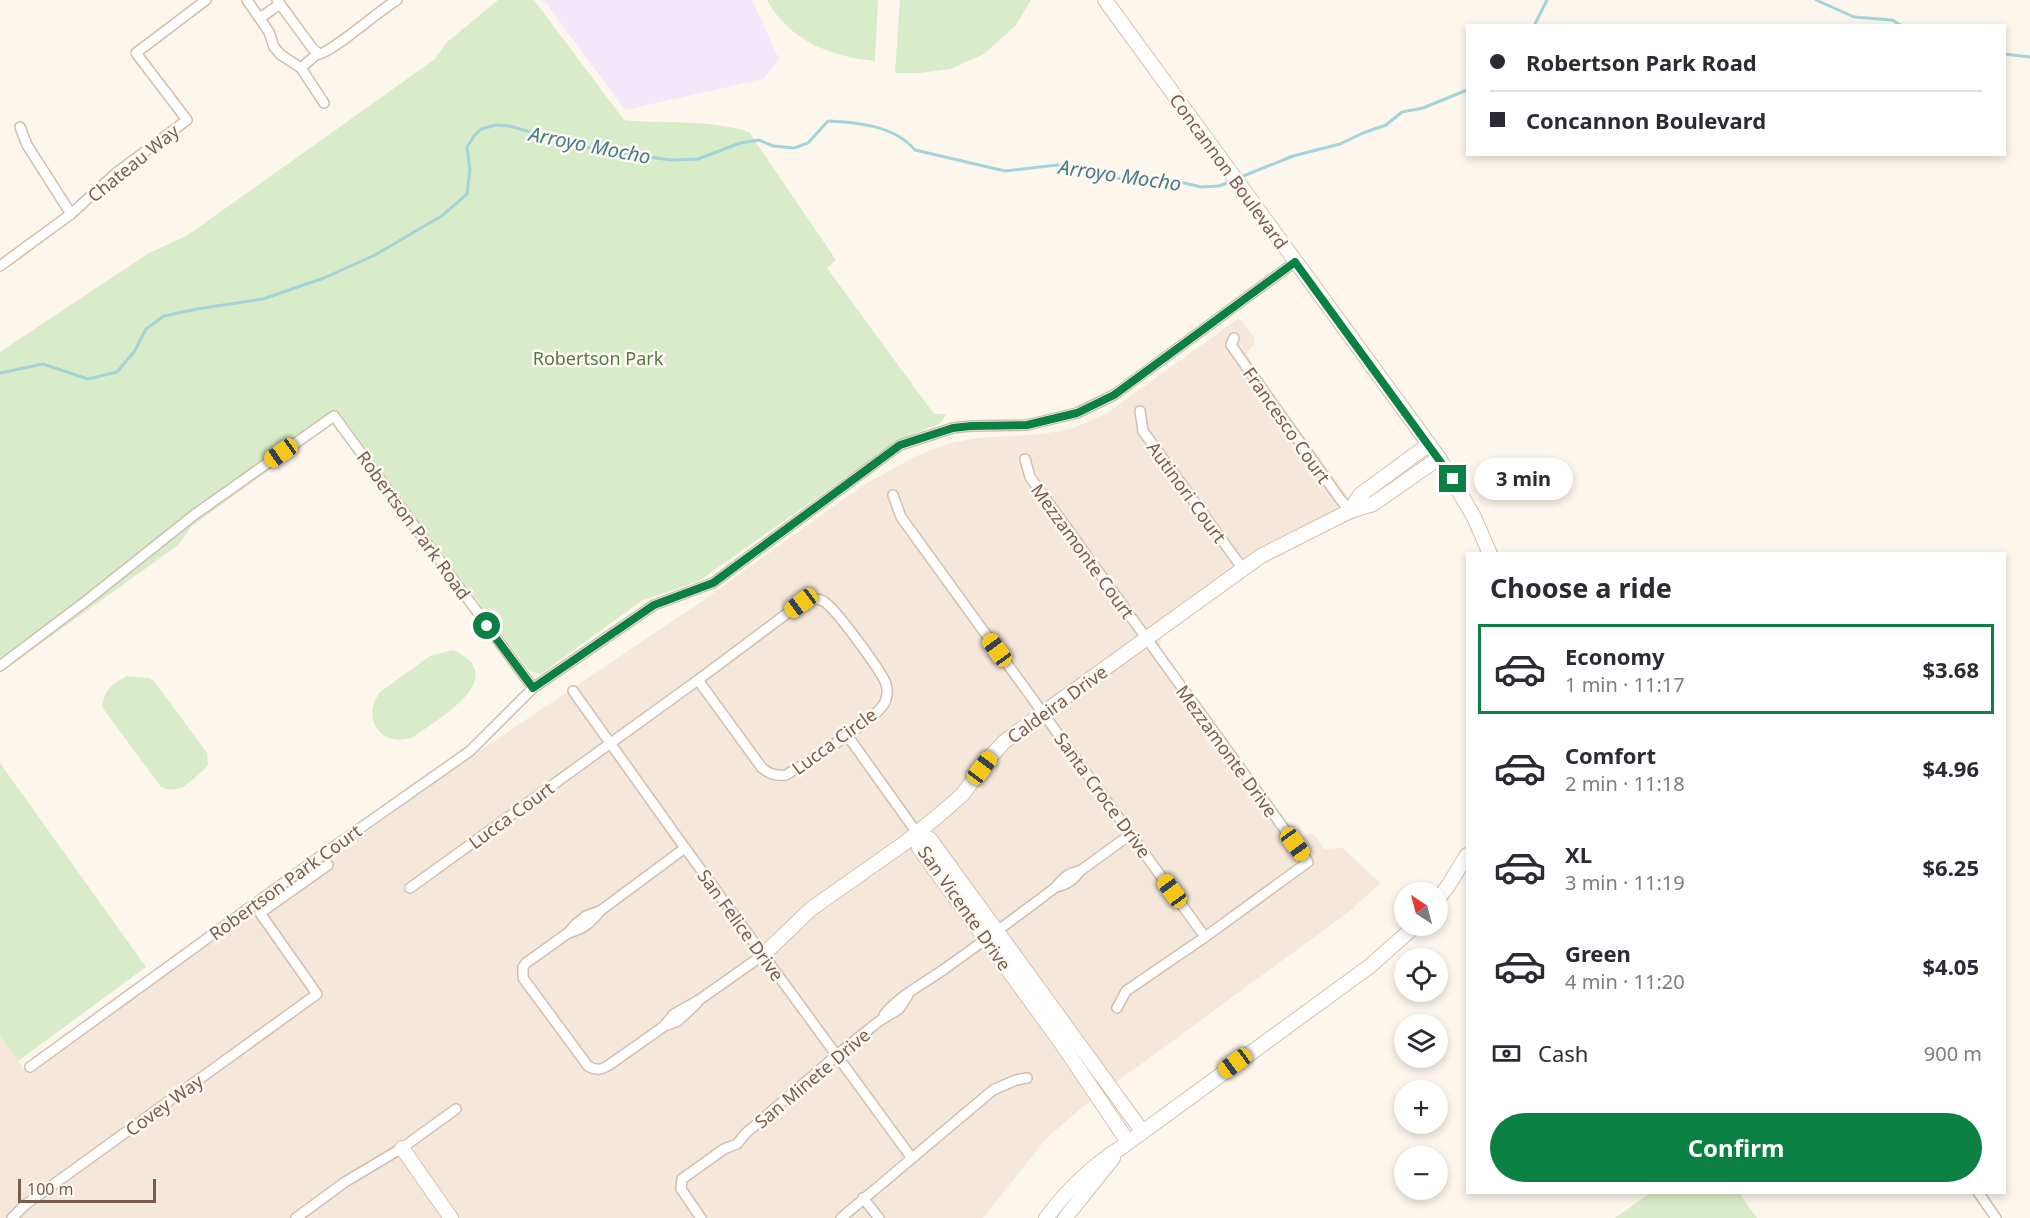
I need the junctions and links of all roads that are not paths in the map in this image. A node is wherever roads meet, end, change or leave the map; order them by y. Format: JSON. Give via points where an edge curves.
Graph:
{"nodes":[{"id":1,"x":206,"y":0,"type":"edge"},
{"id":2,"x":247,"y":0,"type":"edge"},
{"id":3,"x":397,"y":0,"type":"edge"},
{"id":4,"x":1105,"y":0,"type":"edge"},
{"id":5,"x":279,"y":2,"type":"edge"},
{"id":6,"x":260,"y":18,"type":"junction"},
{"id":7,"x":318,"y":53,"type":"junction"},
{"id":8,"x":301,"y":68,"type":"junction"},
{"id":9,"x":324,"y":102,"type":"dead end"},
{"id":10,"x":20,"y":127,"type":"dead end"},
{"id":11,"x":71,"y":214,"type":"junction"},
{"id":12,"x":1295,"y":262,"type":"junction"},
{"id":13,"x":0,"y":267,"type":"edge"},
{"id":14,"x":1234,"y":338,"type":"dead end"},
{"id":15,"x":1140,"y":411,"type":"dead end"},
{"id":16,"x":1428,"y":445,"type":"junction"},
{"id":17,"x":1439,"y":458,"type":"junction"},
{"id":18,"x":1025,"y":459,"type":"dead end"},
{"id":19,"x":893,"y":495,"type":"dead end"},
{"id":20,"x":1350,"y":511,"type":"junction"},
{"id":21,"x":1489,"y":552,"type":"edge"},
{"id":22,"x":1243,"y":569,"type":"junction"},
{"id":23,"x":1146,"y":640,"type":"junction"},
{"id":24,"x":0,"y":666,"type":"edge"},
{"id":25,"x":698,"y":680,"type":"junction"},
{"id":26,"x":533,"y":688,"type":"junction"},
{"id":27,"x":573,"y":691,"type":"dead end"},
{"id":28,"x":1043,"y":713,"type":"junction"},
{"id":29,"x":847,"y":735,"type":"junction"},
{"id":30,"x":611,"y":743,"type":"junction"},
{"id":31,"x":917,"y":833,"type":"junction"},
{"id":32,"x":1131,"y":834,"type":"junction"},
{"id":33,"x":685,"y":848,"type":"junction"},
{"id":34,"x":1466,"y":857,"type":"edge"},
{"id":35,"x":328,"y":865,"type":"dead end"},
{"id":36,"x":1448,"y":886,"type":"edge"},
{"id":37,"x":410,"y":888,"type":"dead end"},
{"id":38,"x":991,"y":935,"type":"junction"},
{"id":39,"x":1404,"y":936,"type":"edge"},
{"id":40,"x":1205,"y":937,"type":"junction"},
{"id":41,"x":763,"y":955,"type":"junction"},
{"id":42,"x":1117,"y":1008,"type":"dead end"},
{"id":43,"x":837,"y":1055,"type":"junction"},
{"id":44,"x":30,"y":1067,"type":"dead end"},
{"id":45,"x":1027,"y":1078,"type":"dead end"},
{"id":46,"x":456,"y":1109,"type":"dead end"},
{"id":47,"x":1142,"y":1131,"type":"junction"},
{"id":48,"x":1125,"y":1144,"type":"junction"},
{"id":49,"x":402,"y":1148,"type":"junction"},
{"id":50,"x":911,"y":1157,"type":"junction"},
{"id":51,"x":1979,"y":1194,"type":"edge"},
{"id":52,"x":863,"y":1198,"type":"junction"},
{"id":53,"x":12,"y":1218,"type":"edge"},
{"id":54,"x":296,"y":1218,"type":"edge"},
{"id":55,"x":451,"y":1218,"type":"edge"},
{"id":56,"x":701,"y":1218,"type":"edge"},
{"id":57,"x":841,"y":1218,"type":"edge"},
{"id":58,"x":879,"y":1218,"type":"edge"},
{"id":59,"x":1046,"y":1218,"type":"edge"},
{"id":60,"x":1065,"y":1218,"type":"edge"},
{"id":61,"x":1996,"y":1218,"type":"edge"}],
"edges":[{"from":1,"to":11,"type":"street","name":"Chateau Way","via":[[136,53],[187,120],[116,173]]},
{"from":2,"to":6,"type":"street"},
{"from":3,"to":7,"type":"street","via":[[328,51]]},
{"from":4,"to":12,"type":"street","name":"Concannon Boulevard"},
{"from":5,"to":6,"type":"street"},
{"from":5,"to":7,"type":"street"},
{"from":6,"to":8,"type":"street","via":[[274,47]]},
{"from":7,"to":8,"type":"street"},
{"from":8,"to":9,"type":"street"},
{"from":10,"to":11,"type":"street","via":[[27,145]]},
{"from":11,"to":13,"type":"street","name":"Chateau Way"},
{"from":12,"to":16,"type":"street","name":"Concannon Boulevard"},
{"from":12,"to":26,"type":"street","via":[[1114,395],[1077,413],[1027,425],[953,428],[900,445],[713,583],[654,605]]},
{"from":14,"to":20,"type":"street","name":"Francesco Court","via":[[1231,345]]},
{"from":15,"to":22,"type":"street","name":"Autinori Court","via":[[1143,430]]},
{"from":16,"to":17,"type":"street","name":"Concannon Boulevard"},
{"from":16,"to":20,"type":"street","name":"Caldeira Drive","via":[[1360,495]]},
{"from":17,"to":20,"type":"street","name":"Caldeira Drive","via":[[1373,504]]},
{"from":17,"to":21,"type":"street","name":"Concannon Boulevard","via":[[1474,517]]},
{"from":18,"to":23,"type":"street","name":"Mezzamonte Court","via":[[1030,477]]},
{"from":19,"to":28,"type":"street","name":"Santa Croce Drive","via":[[901,517]]},
{"from":20,"to":22,"type":"street","name":"Caldeira Drive","via":[[1286,542]]},
{"from":22,"to":23,"type":"street","name":"Caldeira Drive"},
{"from":23,"to":28,"type":"street","name":"Caldeira Drive"},
{"from":23,"to":40,"type":"street","name":"Mezzamonte Drive","via":[[1308,862]]},
{"from":24,"to":26,"type":"street","name":"Robertson Park Road","via":[[194,515],[334,416]]},
{"from":25,"to":29,"type":"street","name":"Lucca Circle","via":[[769,774],[786,776]]},
{"from":25,"to":29,"type":"street","name":"Lucca Circle","via":[[801,603],[820,600],[846,626],[887,689],[878,712]]},
{"from":25,"to":30,"type":"street","name":"Lucca Circle"},
{"from":26,"to":44,"type":"street","name":"Robertson Park Court","via":[[471,751]]},
{"from":27,"to":30,"type":"street","name":"San Felice Drive"},
{"from":28,"to":31,"type":"street","name":"Caldeira Drive","via":[[1004,742],[962,795]]},
{"from":28,"to":32,"type":"street","name":"Santa Croce Drive"},
{"from":29,"to":31,"type":"street"},
{"from":30,"to":33,"type":"street","name":"San Felice Drive"},
{"from":30,"to":37,"type":"street","name":"Lucca Court"},
{"from":31,"to":38,"type":"street","name":"San Vicente Drive","via":[[919,848]]},
{"from":31,"to":41,"type":"street","name":"Caldeira Drive","via":[[811,909]]},
{"from":32,"to":38,"type":"street","name":"San Minete Drive","via":[[1080,871],[1070,873]]},
{"from":32,"to":40,"type":"street","name":"Santa Croce Drive"},
{"from":33,"to":41,"type":"street","name":"San Felice Drive"},
{"from":33,"to":41,"type":"street","via":[[526,963],[523,978],[588,1066],[602,1070],[663,1027],[678,1021],[699,1000]]},
{"from":34,"to":36,"type":"street"},
{"from":35,"to":53,"type":"street","name":"Covey Way","via":[[260,913],[317,994]]},
{"from":38,"to":43,"type":"street","name":"San Minete Drive","via":[[908,995],[899,1009]]},
{"from":38,"to":47,"type":"street","name":"San Vicente Drive"},
{"from":38,"to":48,"type":"street","name":"San Vicente Drive"},
{"from":39,"to":47,"type":"street","via":[[1370,966]]},
{"from":40,"to":42,"type":"street","via":[[1126,991]]},
{"from":41,"to":43,"type":"street","name":"San Felice Drive"},
{"from":43,"to":50,"type":"street","name":"San Felice Drive"},
{"from":43,"to":56,"type":"street","name":"San Minete Drive","via":[[745,1134],[732,1138],[724,1149],[686,1176],[680,1184]]},
{"from":45,"to":50,"type":"street","via":[[993,1090]]},
{"from":46,"to":49,"type":"street"},
{"from":47,"to":48,"type":"street"},
{"from":48,"to":59,"type":"street","via":[[1077,1182]]},
{"from":48,"to":60,"type":"street"},
{"from":49,"to":54,"type":"street","via":[[345,1182]]},
{"from":49,"to":55,"type":"street"},
{"from":50,"to":52,"type":"street"},
{"from":51,"to":61,"type":"street"},
{"from":52,"to":57,"type":"street"},
{"from":52,"to":58,"type":"street"}]}
